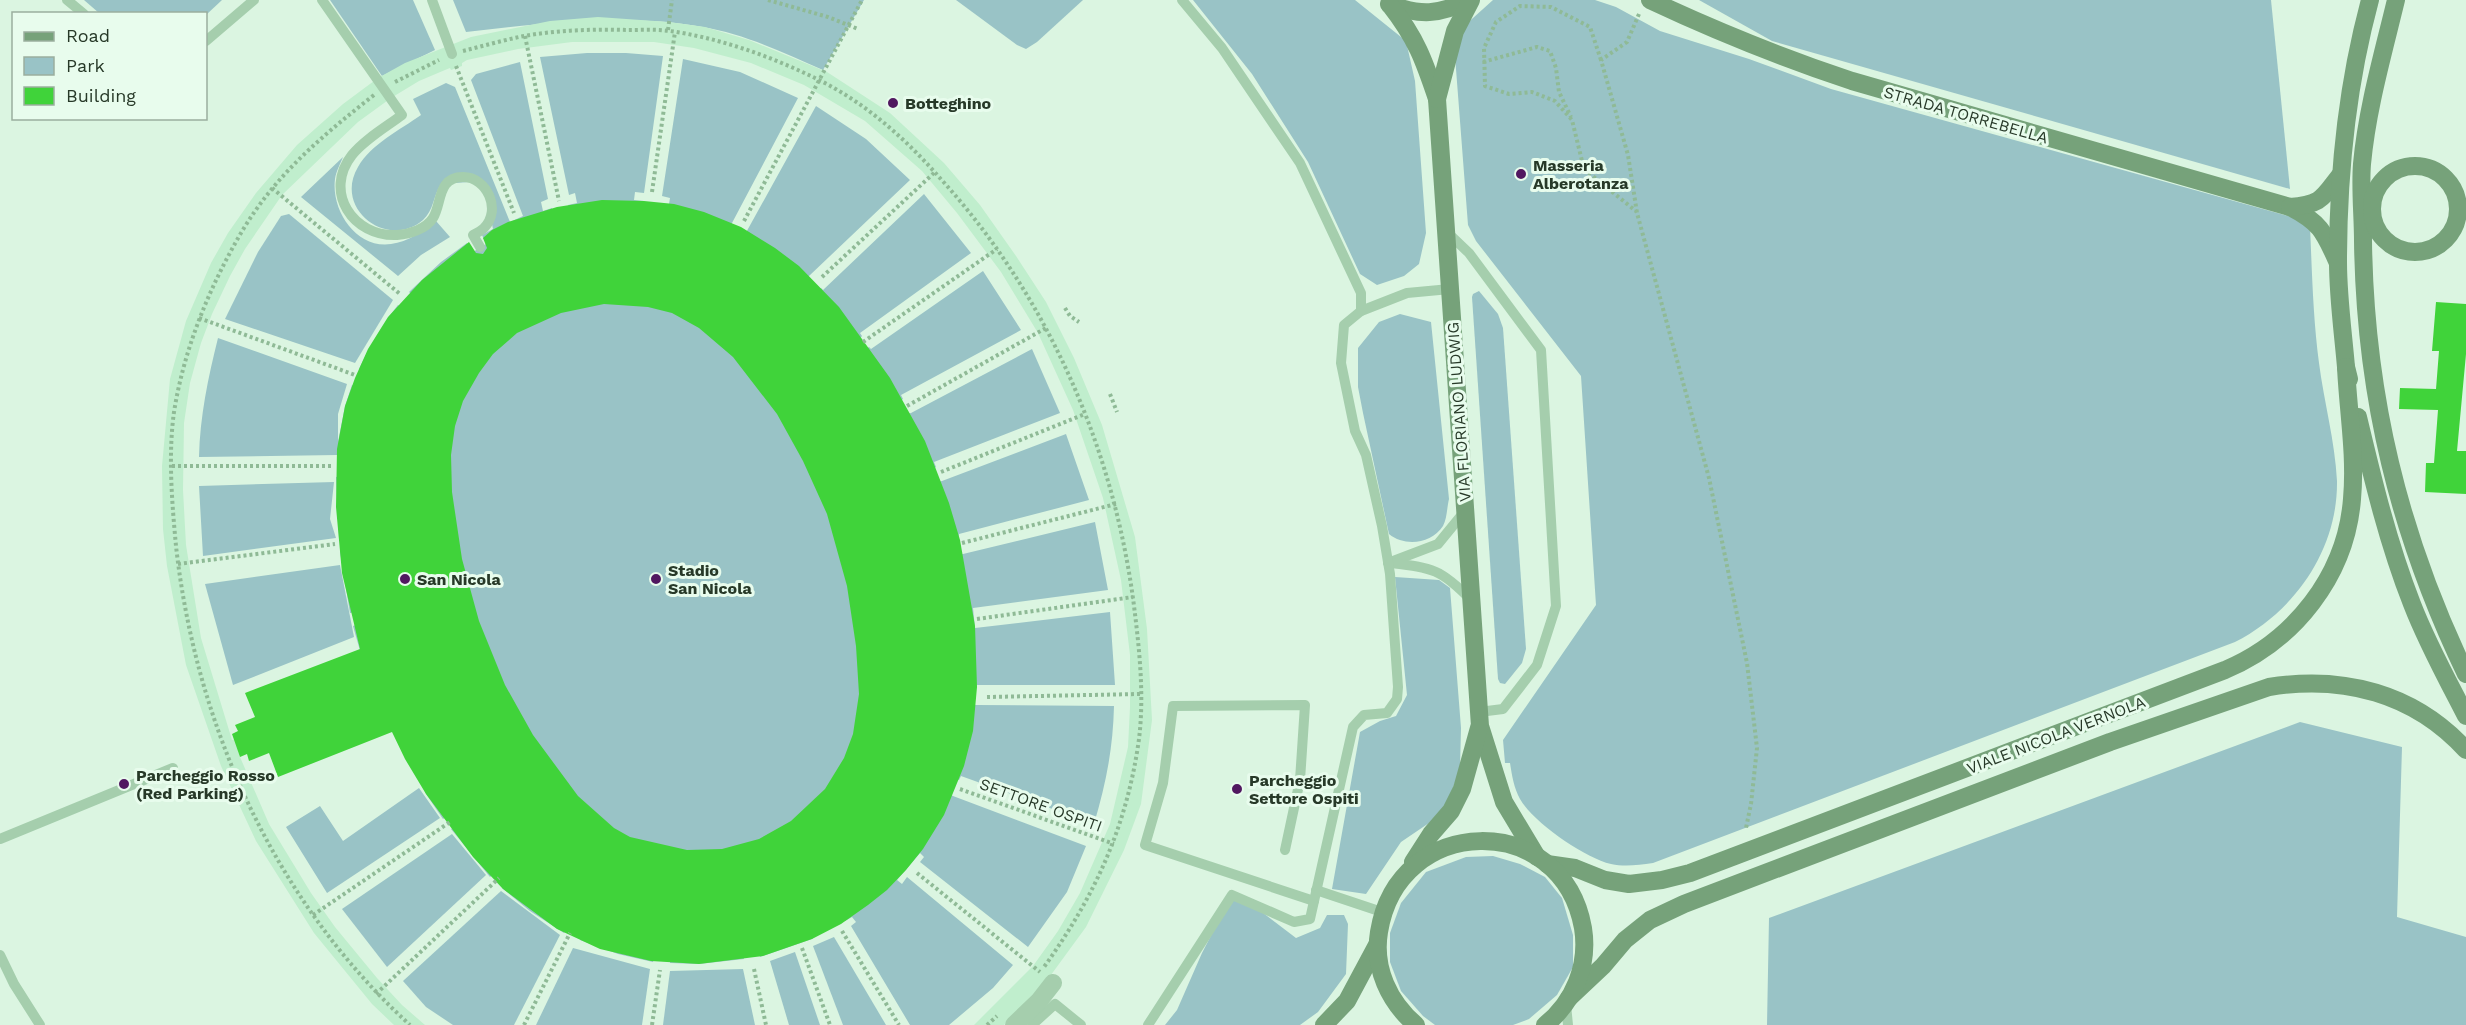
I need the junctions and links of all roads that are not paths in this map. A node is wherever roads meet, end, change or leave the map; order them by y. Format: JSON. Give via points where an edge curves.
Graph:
{"nodes":[{"id":1,"x":67,"y":0,"type":"edge"},
{"id":2,"x":254,"y":0,"type":"edge"},
{"id":3,"x":322,"y":0,"type":"edge"},
{"id":4,"x":432,"y":0,"type":"edge"},
{"id":5,"x":1182,"y":0,"type":"edge"},
{"id":6,"x":1470,"y":0,"type":"edge"},
{"id":7,"x":2370,"y":0,"type":"edge"},
{"id":8,"x":2396,"y":0,"type":"edge"},
{"id":9,"x":1386,"y":2,"type":"edge"},
{"id":10,"x":1645,"y":5,"type":"edge"},
{"id":11,"x":82,"y":12,"type":"edge"},
{"id":12,"x":207,"y":40,"type":"edge"},
{"id":13,"x":452,"y":54,"type":"road end"},
{"id":14,"x":1437,"y":99,"type":"junction"},
{"id":15,"x":2362,"y":165,"type":"junction"},
{"id":16,"x":2341,"y":174,"type":"junction"},
{"id":17,"x":2290,"y":207,"type":"junction"},
{"id":18,"x":2462,"y":208,"type":"edge"},
{"id":19,"x":2371,"y":209,"type":"junction"},
{"id":20,"x":2466,"y":230,"type":"edge"},
{"id":21,"x":1446,"y":231,"type":"junction"},
{"id":22,"x":2447,"y":239,"type":"junction"},
{"id":23,"x":2363,"y":243,"type":"junction"},
{"id":24,"x":480,"y":247,"type":"dead end"},
{"id":25,"x":2338,"y":263,"type":"junction"},
{"id":26,"x":1450,"y":289,"type":"junction"},
{"id":27,"x":1360,"y":311,"type":"junction"},
{"id":28,"x":2346,"y":367,"type":"junction"},
{"id":29,"x":1465,"y":511,"type":"junction"},
{"id":30,"x":1388,"y":562,"type":"junction"},
{"id":31,"x":1471,"y":600,"type":"junction"},
{"id":32,"x":2466,"y":674,"type":"edge"},
{"id":33,"x":2466,"y":716,"type":"edge"},
{"id":34,"x":1479,"y":719,"type":"junction"},
{"id":35,"x":2466,"y":750,"type":"edge"},
{"id":36,"x":173,"y":768,"type":"dead end"},
{"id":37,"x":0,"y":838,"type":"edge"},
{"id":38,"x":1285,"y":850,"type":"dead end"},
{"id":39,"x":1542,"y":860,"type":"junction"},
{"id":40,"x":1408,"y":870,"type":"junction"},
{"id":41,"x":1315,"y":895,"type":"junction"},
{"id":42,"x":1382,"y":912,"type":"junction"},
{"id":43,"x":1377,"y":945,"type":"junction"},
{"id":44,"x":0,"y":955,"type":"edge"},
{"id":45,"x":1047,"y":978,"type":"road end"},
{"id":46,"x":1559,"y":1016,"type":"edge"},
{"id":47,"x":1008,"y":1019,"type":"edge"},
{"id":48,"x":40,"y":1025,"type":"edge"},
{"id":49,"x":1032,"y":1025,"type":"edge"},
{"id":50,"x":1082,"y":1025,"type":"edge"},
{"id":51,"x":1148,"y":1025,"type":"edge"},
{"id":52,"x":1324,"y":1025,"type":"edge"},
{"id":53,"x":1416,"y":1025,"type":"edge"}],
"edges":[{"from":1,"to":11,"type":"lane"},
{"from":2,"to":12,"type":"lane"},
{"from":3,"to":24,"type":"lane","via":[[402,115],[352,155],[340,183],[343,203],[357,224],[379,235],[400,235],[421,229],[434,217],[441,191],[449,182],[461,177],[475,180],[486,189],[491,206],[486,227],[473,235]]},
{"from":4,"to":13,"type":"lane"},
{"from":5,"to":27,"type":"lane","via":[[1222,48],[1300,163],[1361,293]]},
{"from":6,"to":9,"type":"main road","via":[[1432,13],[1410,11]]},
{"from":6,"to":14,"type":"main road","via":[[1455,31]]},
{"from":7,"to":16,"type":"main road","via":[[2353,75]]},
{"from":8,"to":15,"type":"main road","via":[[2375,86]]},
{"from":9,"to":14,"type":"main road","via":[[1405,23],[1419,48]]},
{"from":10,"to":17,"type":"main road","name":"STRADA TORREBELLA","via":[[1852,81]]},
{"from":14,"to":21,"type":"main road","name":"VIA FLORIANO LUDWIG"},
{"from":15,"to":19,"type":"main road"},
{"from":15,"to":23,"type":"main road"},
{"from":16,"to":17,"type":"main road","via":[[2321,200]]},
{"from":16,"to":25,"type":"main road"},
{"from":17,"to":25,"type":"main road","via":[[2315,221]]},
{"from":18,"to":19,"type":"main road","via":[[2446,178],[2421,165],[2407,166],[2383,179]]},
{"from":18,"to":22,"type":"main road"},
{"from":19,"to":22,"type":"main road","via":[[2375,228],[2383,239],[2402,250],[2422,252]]},
{"from":19,"to":23,"type":"main road"},
{"from":20,"to":22,"type":"main road"},
{"from":21,"to":26,"type":"main road","name":"VIA FLORIANO LUDWIG"},
{"from":21,"to":34,"type":"lane","via":[[1468,253],[1541,350],[1556,606],[1537,665],[1503,708]]},
{"from":23,"to":32,"type":"main road","via":[[2372,371],[2390,470],[2421,572]]},
{"from":25,"to":28,"type":"main road"},
{"from":26,"to":27,"type":"lane","via":[[1407,293]]},
{"from":26,"to":29,"type":"main road","name":"VIA FLORIANO LUDWIG"},
{"from":27,"to":30,"type":"lane","via":[[1344,325],[1341,363]]},
{"from":28,"to":33,"type":"main road","via":[[2378,502],[2398,566],[2437,661]]},
{"from":28,"to":39,"type":"main road","name":"VIALE NICOLA VERNOLA","via":[[2352,467],[2349,523],[2321,590],[2292,627],[2260,654],[1690,873],[1629,884]]},
{"from":29,"to":30,"type":"lane","via":[[1438,544]]},
{"from":29,"to":31,"type":"main road","name":"VIA FLORIANO LUDWIG"},
{"from":30,"to":31,"type":"lane","via":[[1440,572]]},
{"from":30,"to":41,"type":"lane","via":[[1397,699],[1388,712],[1364,715],[1353,727]]},
{"from":31,"to":34,"type":"main road","name":"VIA FLORIANO LUDWIG"},
{"from":34,"to":39,"type":"main road","via":[[1504,802]]},
{"from":34,"to":40,"type":"main road","via":[[1462,789],[1451,811]]},
{"from":35,"to":46,"type":"main road","name":"VIALE NICOLA VERNOLA","via":[[2439,725],[2386,695],[2325,682],[2269,687],[2099,746],[1684,904],[1650,921],[1625,940]]},
{"from":36,"to":37,"type":"lane"},
{"from":38,"to":41,"type":"lane","via":[[1300,780],[1305,705],[1173,706],[1163,783],[1145,845]]},
{"from":39,"to":40,"type":"main road","via":[[1516,846],[1470,841],[1426,856]]},
{"from":39,"to":46,"type":"main road","via":[[1567,886],[1580,912],[1585,942],[1581,971]]},
{"from":40,"to":42,"type":"main road","via":[[1392,890]]},
{"from":41,"to":42,"type":"lane"},
{"from":41,"to":51,"type":"lane","via":[[1310,919],[1294,922],[1232,895]]},
{"from":42,"to":43,"type":"main road"},
{"from":43,"to":52,"type":"main road","via":[[1347,1001]]},
{"from":43,"to":53,"type":"main road","via":[[1380,970],[1389,993]]},
{"from":44,"to":48,"type":"lane"},
{"from":45,"to":47,"type":"street","via":[[1039,1001]]},
{"from":49,"to":50,"type":"lane","via":[[1055,1005]]}]}
